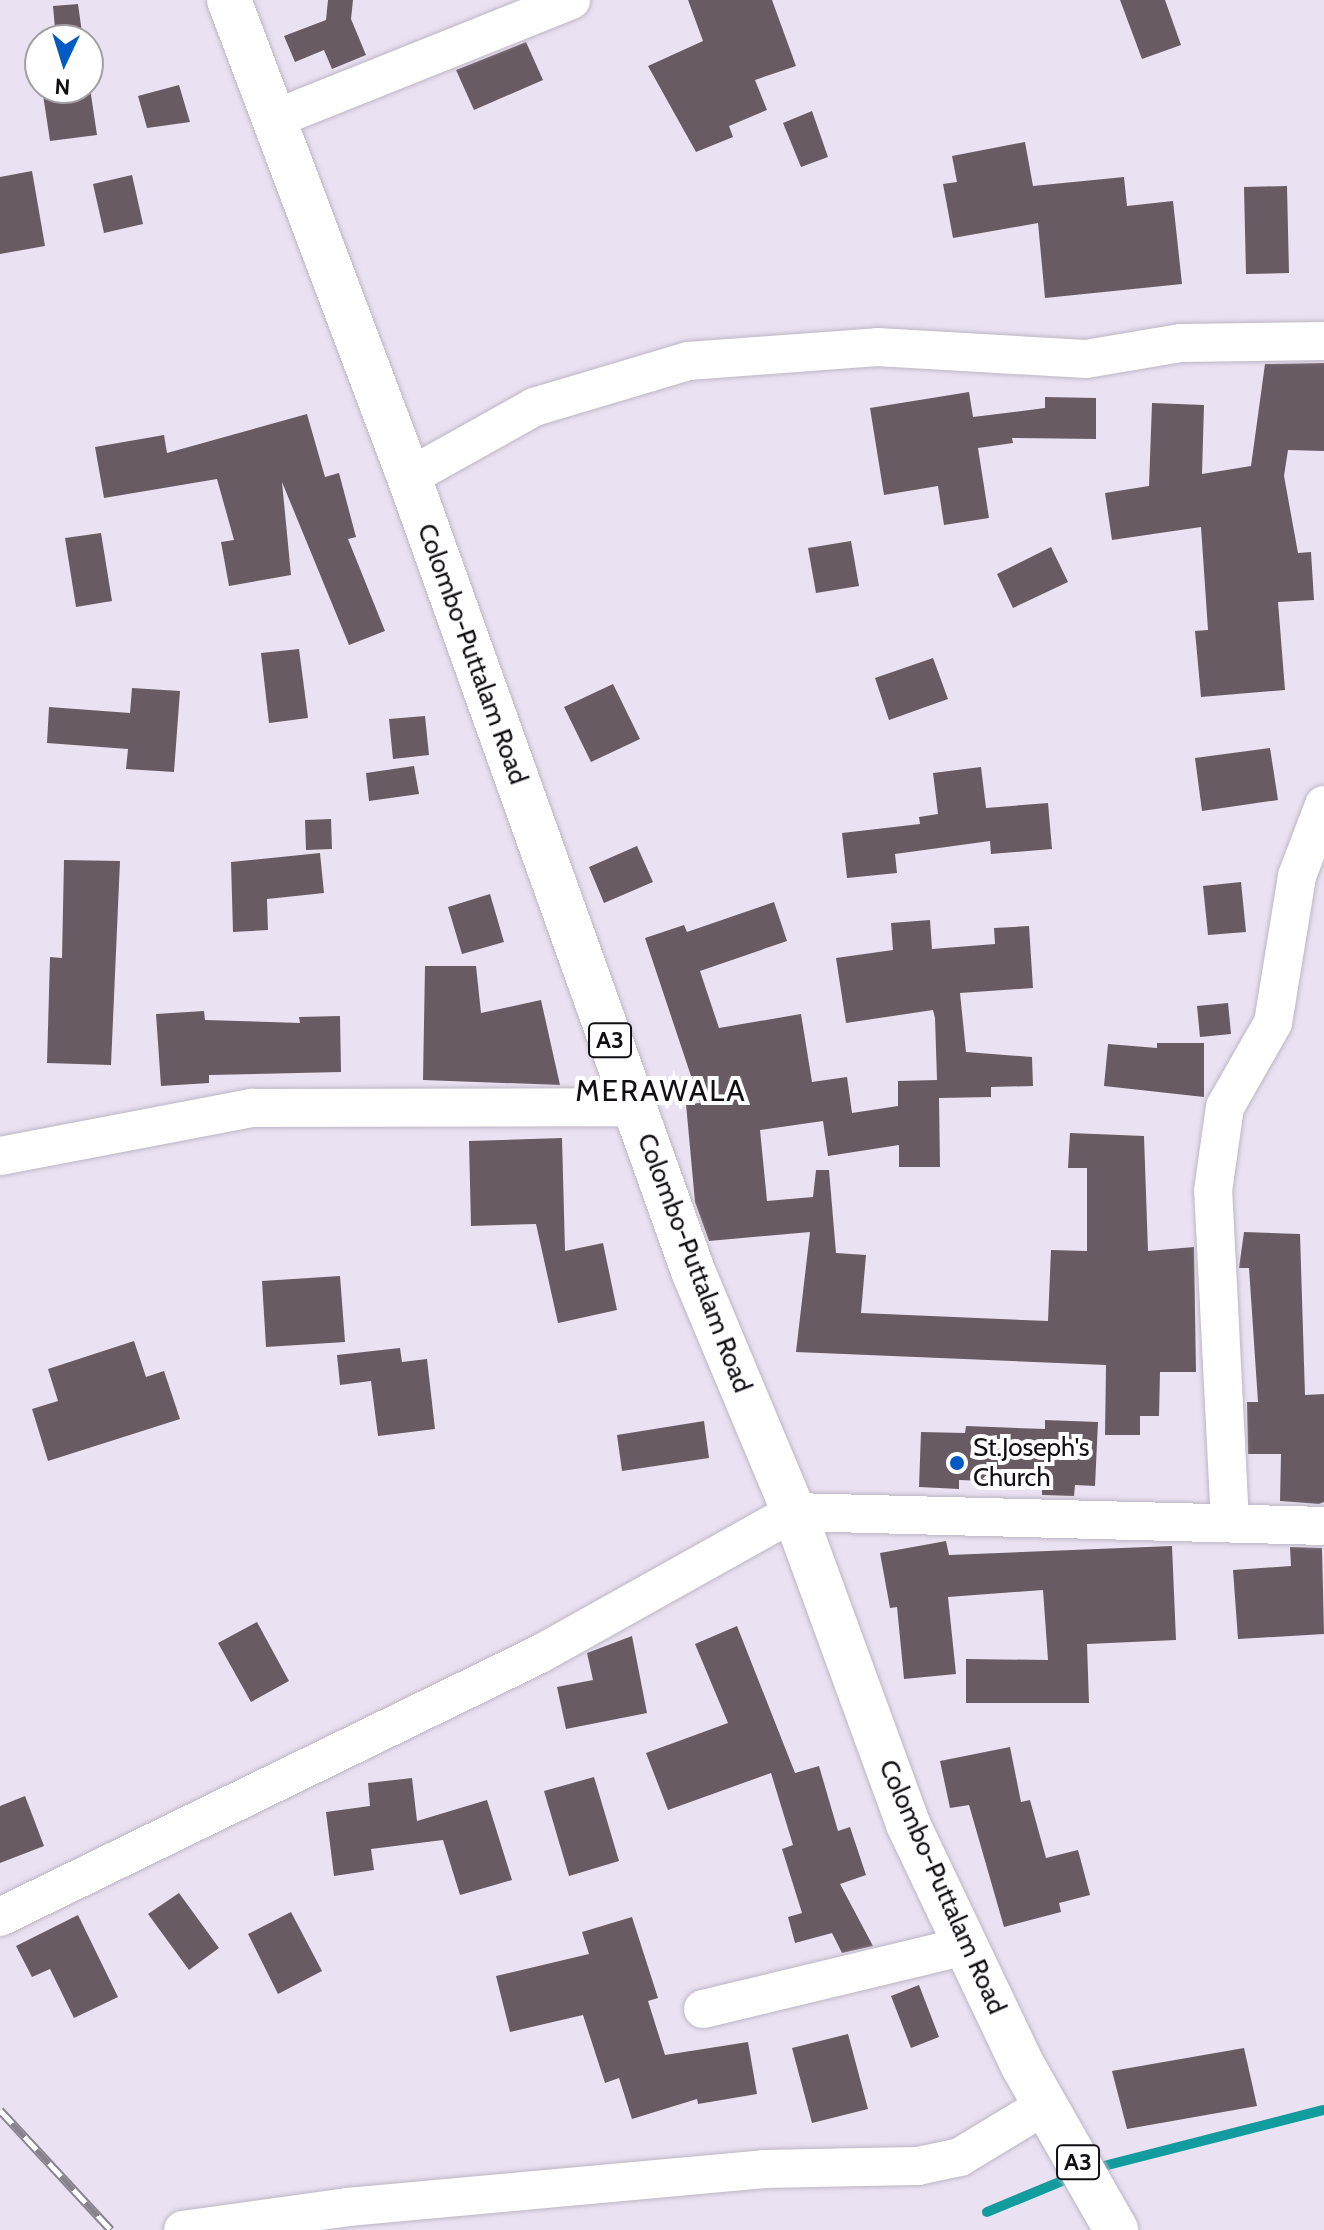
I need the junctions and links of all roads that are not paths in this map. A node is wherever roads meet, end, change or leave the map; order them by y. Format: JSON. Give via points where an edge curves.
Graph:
{"nodes":[{"id":1,"x":229,"y":0,"type":"edge"},
{"id":2,"x":571,"y":0,"type":"edge"},
{"id":3,"x":274,"y":119,"type":"junction"},
{"id":4,"x":1324,"y":341,"type":"edge"},
{"id":5,"x":409,"y":477,"type":"junction"},
{"id":6,"x":1324,"y":805,"type":"edge"},
{"id":7,"x":634,"y":1107,"type":"junction"},
{"id":8,"x":0,"y":1156,"type":"edge"},
{"id":9,"x":794,"y":1512,"type":"junction"},
{"id":10,"x":1230,"y":1523,"type":"junction"},
{"id":11,"x":1324,"y":1526,"type":"edge"},
{"id":12,"x":0,"y":1917,"type":"edge"},
{"id":13,"x":966,"y":1946,"type":"junction"},
{"id":14,"x":703,"y":2009,"type":"dead end"},
{"id":15,"x":1046,"y":2105,"type":"junction"},
{"id":16,"x":1113,"y":2224,"type":"edge"},
{"id":17,"x":183,"y":2230,"type":"edge"}],
"edges":[{"from":1,"to":3,"type":"highway","name":"Colombo-Puttalam Road","number":"A3"},
{"from":2,"to":3,"type":"street"},
{"from":3,"to":5,"type":"highway","name":"Colombo-Puttalam Road","number":"A3"},
{"from":4,"to":5,"type":"street","via":[[1207,341],[1086,359],[877,347],[688,361],[534,407]]},
{"from":5,"to":7,"type":"highway","name":"Colombo-Puttalam Road","number":"A3"},
{"from":6,"to":10,"type":"street","via":[[1297,876],[1273,1023],[1225,1107],[1215,1177],[1218,1379]]},
{"from":7,"to":8,"type":"street","via":[[252,1108]]},
{"from":7,"to":9,"type":"highway","name":"Colombo-Puttalam Road","number":"A3","via":[[693,1271]]},
{"from":9,"to":10,"type":"street"},
{"from":9,"to":12,"type":"street","via":[[540,1654]]},
{"from":9,"to":13,"type":"highway","name":"Colombo-Puttalam Road","number":"A3","via":[[908,1824]]},
{"from":10,"to":11,"type":"street"},
{"from":13,"to":14,"type":"street"},
{"from":13,"to":15,"type":"highway","name":"Colombo-Puttalam Road","number":"A3"},
{"from":15,"to":16,"type":"highway","name":"Colombo-Puttalam Road","number":"A3"},
{"from":15,"to":17,"type":"street","via":[[960,2157],[918,2166],[764,2169],[348,2207]]}]}
